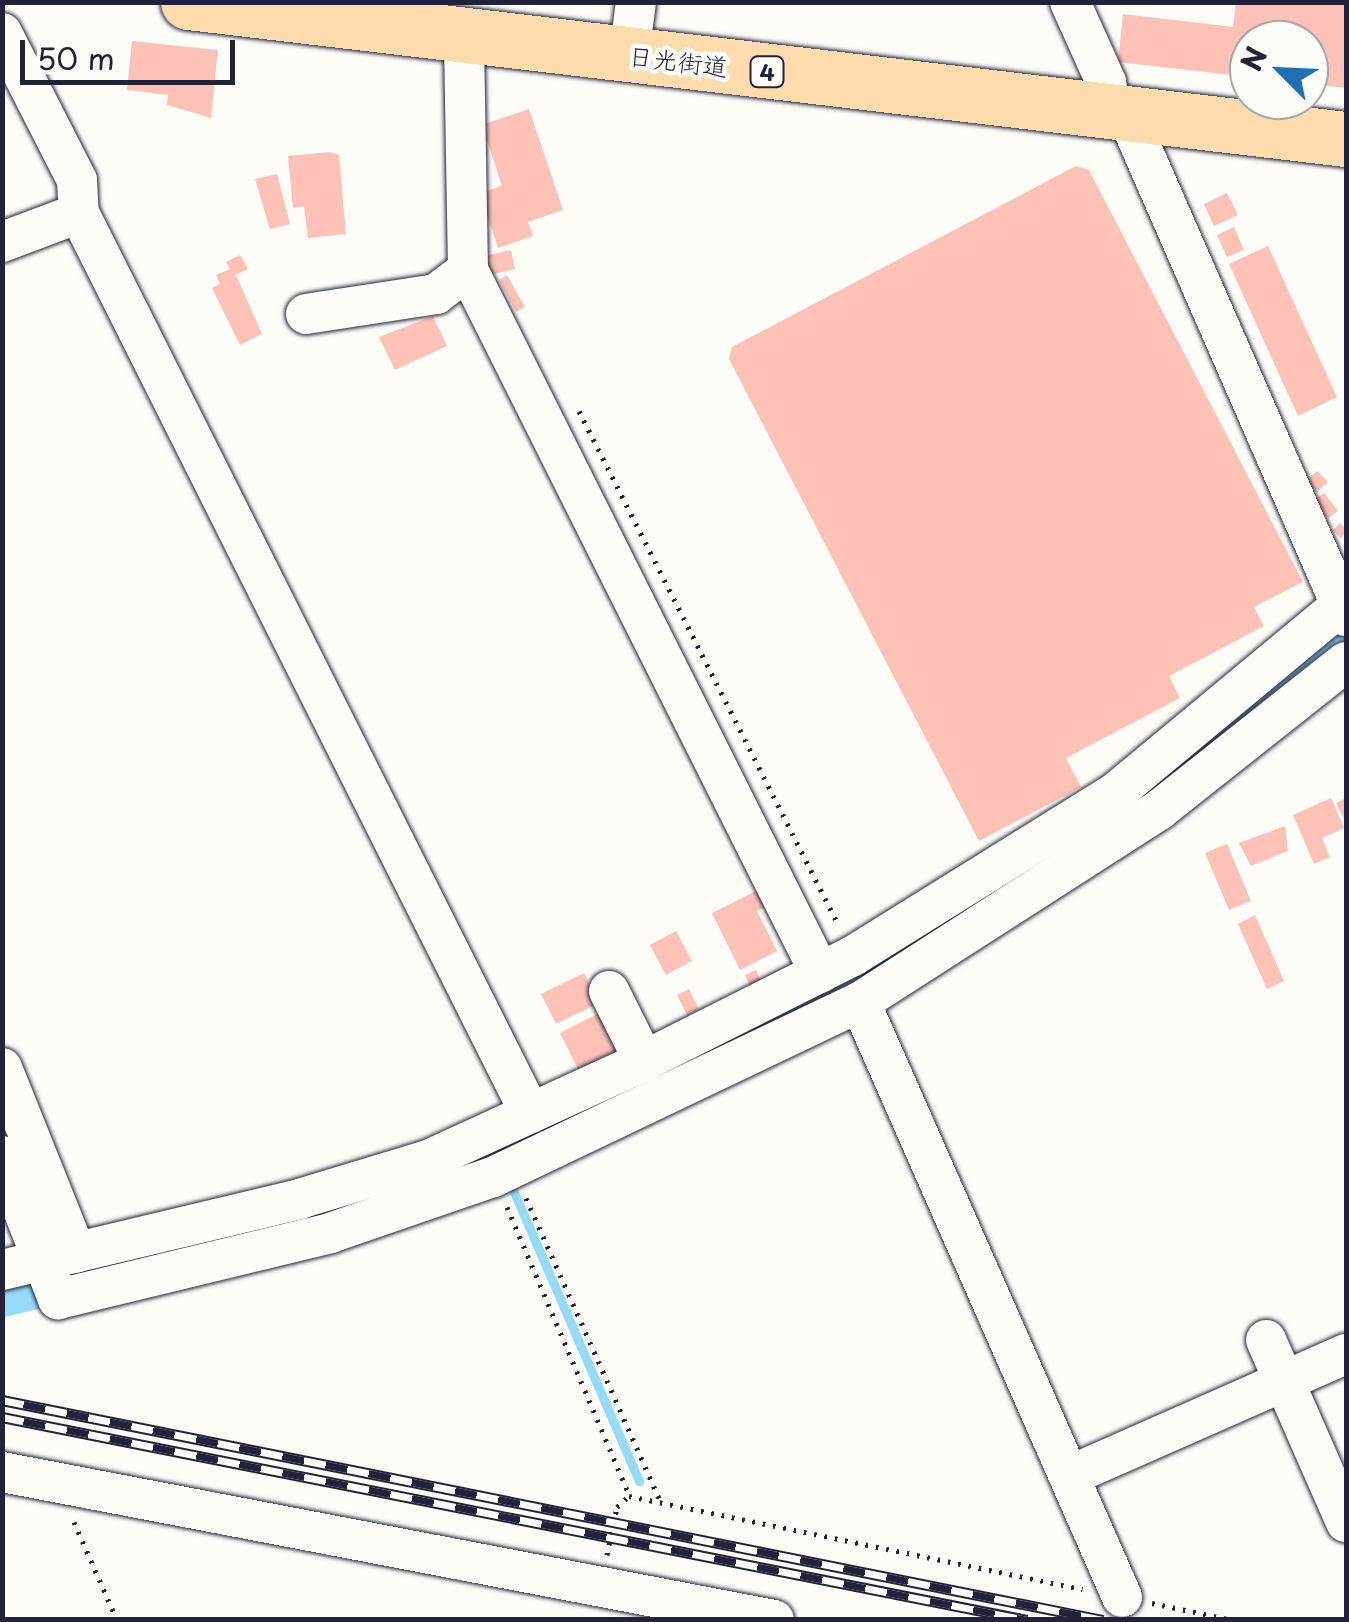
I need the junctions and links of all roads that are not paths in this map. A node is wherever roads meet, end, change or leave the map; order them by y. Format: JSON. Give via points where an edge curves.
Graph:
{"nodes":[{"id":1,"x":188,"y":2,"type":"edge"},
{"id":2,"x":1070,"y":2,"type":"edge"},
{"id":3,"x":632,"y":29,"type":"edge"},
{"id":4,"x":2,"y":33,"type":"edge"},
{"id":5,"x":464,"y":36,"type":"junction"},
{"id":6,"x":1119,"y":114,"type":"junction"},
{"id":7,"x":1346,"y":139,"type":"edge"},
{"id":8,"x":80,"y":213,"type":"junction"},
{"id":9,"x":2,"y":242,"type":"edge"},
{"id":10,"x":468,"y":270,"type":"junction"},
{"id":11,"x":306,"y":314,"type":"dead end"},
{"id":12,"x":1345,"y":607,"type":"edge"},
{"id":13,"x":1346,"y":662,"type":"edge"},
{"id":14,"x":1001,"y":864,"type":"junction"},
{"id":15,"x":1021,"y":898,"type":"junction"},
{"id":16,"x":837,"y":964,"type":"junction"},
{"id":17,"x":609,"y":991,"type":"dead end"},
{"id":18,"x":860,"y":1002,"type":"junction"},
{"id":19,"x":644,"y":1061,"type":"junction"},
{"id":20,"x":2,"y":1068,"type":"edge"},
{"id":21,"x":530,"y":1113,"type":"junction"},
{"id":22,"x":2,"y":1156,"type":"edge"},
{"id":23,"x":61,"y":1257,"type":"junction"},
{"id":24,"x":2,"y":1270,"type":"edge"},
{"id":25,"x":1266,"y":1340,"type":"dead end"},
{"id":26,"x":1346,"y":1354,"type":"edge"},
{"id":27,"x":1284,"y":1381,"type":"junction"},
{"id":28,"x":2,"y":1472,"type":"edge"},
{"id":29,"x":1068,"y":1476,"type":"junction"},
{"id":30,"x":1346,"y":1522,"type":"edge"},
{"id":31,"x":1122,"y":1597,"type":"road end"},
{"id":32,"x":621,"y":1598,"type":"edge"},
{"id":33,"x":774,"y":1620,"type":"edge"}],
"edges":[{"from":1,"to":5,"type":"highway","name":"日光街道","number":"4"},
{"from":2,"to":6,"type":"street"},
{"from":3,"to":5,"type":"highway","name":"日光街道","number":"4"},
{"from":3,"to":6,"type":"highway","name":"日光街道","number":"4"},
{"from":4,"to":8,"type":"street","via":[[77,180]]},
{"from":5,"to":10,"type":"street"},
{"from":6,"to":7,"type":"highway","name":"日光街道","number":"4"},
{"from":6,"to":12,"type":"street"},
{"from":8,"to":9,"type":"street"},
{"from":8,"to":21,"type":"street"},
{"from":10,"to":11,"type":"street","via":[[436,294]]},
{"from":10,"to":16,"type":"street"},
{"from":12,"to":14,"type":"street","via":[[1115,793]]},
{"from":13,"to":15,"type":"street","via":[[1159,810]]},
{"from":14,"to":15,"type":"street"},
{"from":14,"to":16,"type":"street"},
{"from":15,"to":18,"type":"street"},
{"from":16,"to":19,"type":"street"},
{"from":17,"to":19,"type":"street"},
{"from":18,"to":23,"type":"street","via":[[503,1173],[330,1233],[58,1299]]},
{"from":18,"to":29,"type":"street"},
{"from":19,"to":21,"type":"street"},
{"from":20,"to":23,"type":"street"},
{"from":21,"to":23,"type":"street","via":[[428,1160]]},
{"from":22,"to":23,"type":"street"},
{"from":23,"to":24,"type":"street"},
{"from":25,"to":27,"type":"street"},
{"from":26,"to":27,"type":"street"},
{"from":27,"to":29,"type":"street"},
{"from":27,"to":30,"type":"street"},
{"from":28,"to":32,"type":"street"},
{"from":29,"to":31,"type":"street"},
{"from":32,"to":33,"type":"street"}]}
